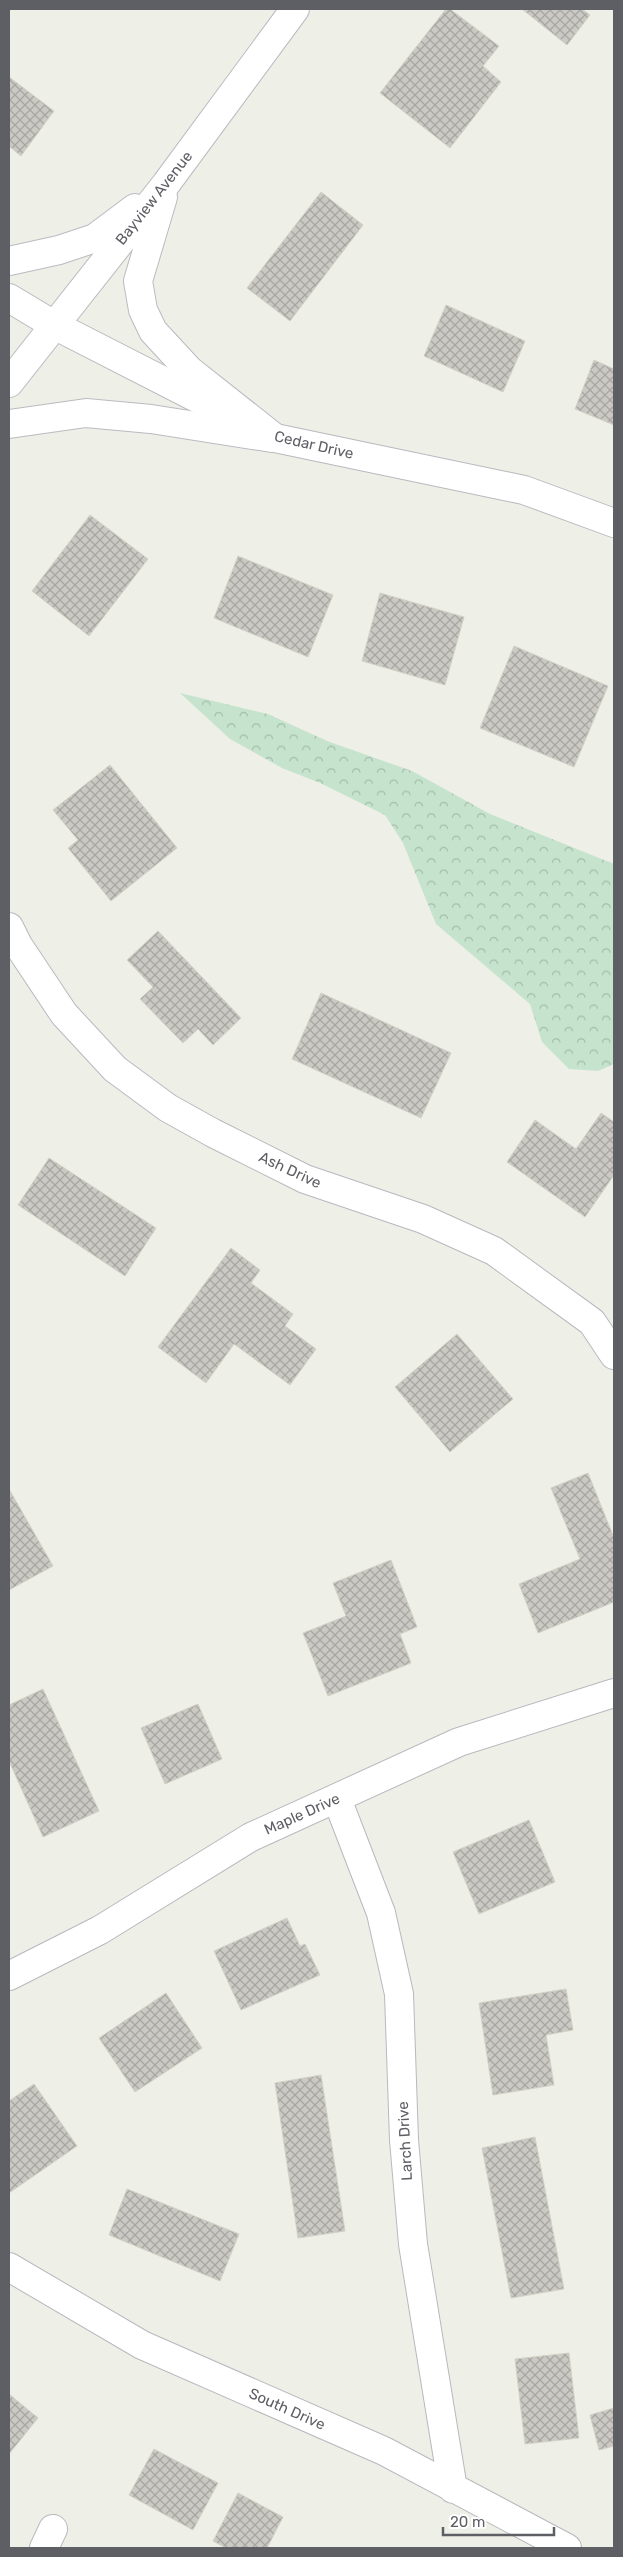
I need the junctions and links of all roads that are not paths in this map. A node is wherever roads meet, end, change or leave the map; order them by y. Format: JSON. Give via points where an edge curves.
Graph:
{"nodes":[{"id":1,"x":295,"y":9,"type":"edge"},
{"id":2,"x":166,"y":184,"type":"junction"},
{"id":3,"x":9,"y":260,"type":"edge"},
{"id":4,"x":9,"y":298,"type":"edge"},
{"id":5,"x":54,"y":325,"type":"junction"},
{"id":6,"x":9,"y":383,"type":"edge"},
{"id":7,"x":9,"y":424,"type":"edge"},
{"id":8,"x":276,"y":438,"type":"junction"},
{"id":9,"x":614,"y":523,"type":"edge"},
{"id":10,"x":9,"y":927,"type":"edge"},
{"id":11,"x":614,"y":1355,"type":"edge"},
{"id":12,"x":614,"y":1693,"type":"edge"},
{"id":13,"x":337,"y":1798,"type":"junction"},
{"id":14,"x":9,"y":1976,"type":"edge"},
{"id":15,"x":9,"y":2267,"type":"edge"},
{"id":16,"x":453,"y":2489,"type":"junction"},
{"id":17,"x":567,"y":2548,"type":"edge"}],
"edges":[{"from":1,"to":2,"type":"street","name":"Bayview Avenue"},
{"from":2,"to":3,"type":"street","via":[[95,238]]},
{"from":2,"to":5,"type":"street","name":"Bayview Avenue"},
{"from":2,"to":8,"type":"street","via":[[138,281],[143,310],[153,331],[189,370]]},
{"from":4,"to":5,"type":"street","name":"Cedar Drive"},
{"from":5,"to":6,"type":"street","name":"Bayview Avenue"},
{"from":5,"to":8,"type":"street","name":"Cedar Drive"},
{"from":7,"to":8,"type":"street","via":[[86,413],[151,419]]},
{"from":8,"to":9,"type":"street","name":"Cedar Drive","via":[[524,490]]},
{"from":10,"to":11,"type":"street","name":"Ash Drive","via":[[64,1014],[115,1069],[168,1108],[305,1179],[423,1218],[494,1251],[592,1322]]},
{"from":12,"to":13,"type":"street","name":"Maple Drive","via":[[459,1742]]},
{"from":13,"to":14,"type":"street","name":"Maple Drive","via":[[251,1837],[100,1930]]},
{"from":13,"to":16,"type":"street","name":"Larch Drive","via":[[381,1914],[400,1994],[404,2140],[413,2244]]},
{"from":15,"to":16,"type":"street","name":"South Drive","via":[[142,2345],[384,2451]]},
{"from":16,"to":17,"type":"street","name":"South Drive"}]}
